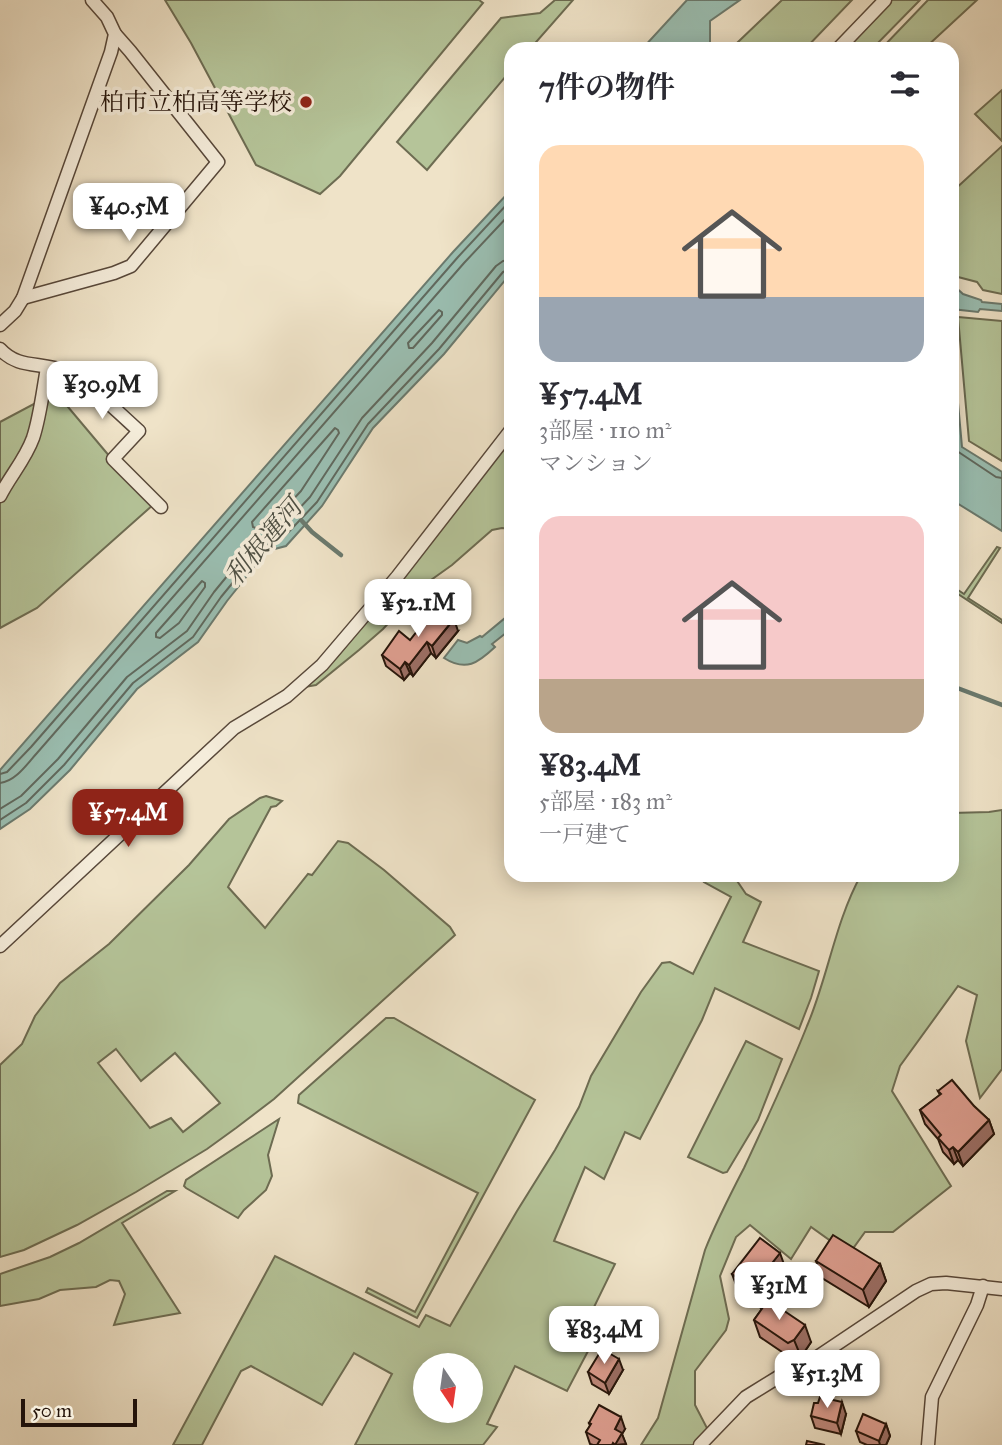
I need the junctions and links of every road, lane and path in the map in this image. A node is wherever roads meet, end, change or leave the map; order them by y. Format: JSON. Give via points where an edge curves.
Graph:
{"nodes":[{"id":1,"x":92,"y":0,"type":"edge"},
{"id":2,"x":885,"y":0,"type":"edge"},
{"id":3,"x":115,"y":34,"type":"junction"},
{"id":4,"x":845,"y":42,"type":"edge"},
{"id":5,"x":23,"y":298,"type":"junction"},
{"id":6,"x":0,"y":325,"type":"edge"},
{"id":7,"x":0,"y":349,"type":"edge"},
{"id":8,"x":47,"y":368,"type":"junction"},
{"id":9,"x":504,"y":439,"type":"edge"},
{"id":10,"x":0,"y":496,"type":"edge"},
{"id":11,"x":161,"y":507,"type":"dead end"},
{"id":12,"x":0,"y":946,"type":"edge"},
{"id":13,"x":983,"y":1286,"type":"junction"},
{"id":14,"x":1002,"y":1289,"type":"edge"},
{"id":15,"x":700,"y":1445,"type":"edge"},
{"id":16,"x":928,"y":1445,"type":"edge"}],
"edges":[{"from":1,"to":3,"type":"street"},
{"from":2,"to":4,"type":"street"},
{"from":3,"to":5,"type":"street"},
{"from":3,"to":5,"type":"street","via":[[218,162],[131,266]]},
{"from":5,"to":6,"type":"street"},
{"from":7,"to":8,"type":"street","via":[[15,361]]},
{"from":8,"to":10,"type":"street","via":[[33,437]]},
{"from":8,"to":11,"type":"street","via":[[64,371],[82,382],[139,430],[113,459]]},
{"from":9,"to":12,"type":"street","via":[[322,665],[287,696],[234,727]]},
{"from":13,"to":14,"type":"street"},
{"from":13,"to":15,"type":"street","via":[[931,1284],[916,1291],[810,1362],[746,1397]]},
{"from":13,"to":16,"type":"street","via":[[932,1397]]}]}
